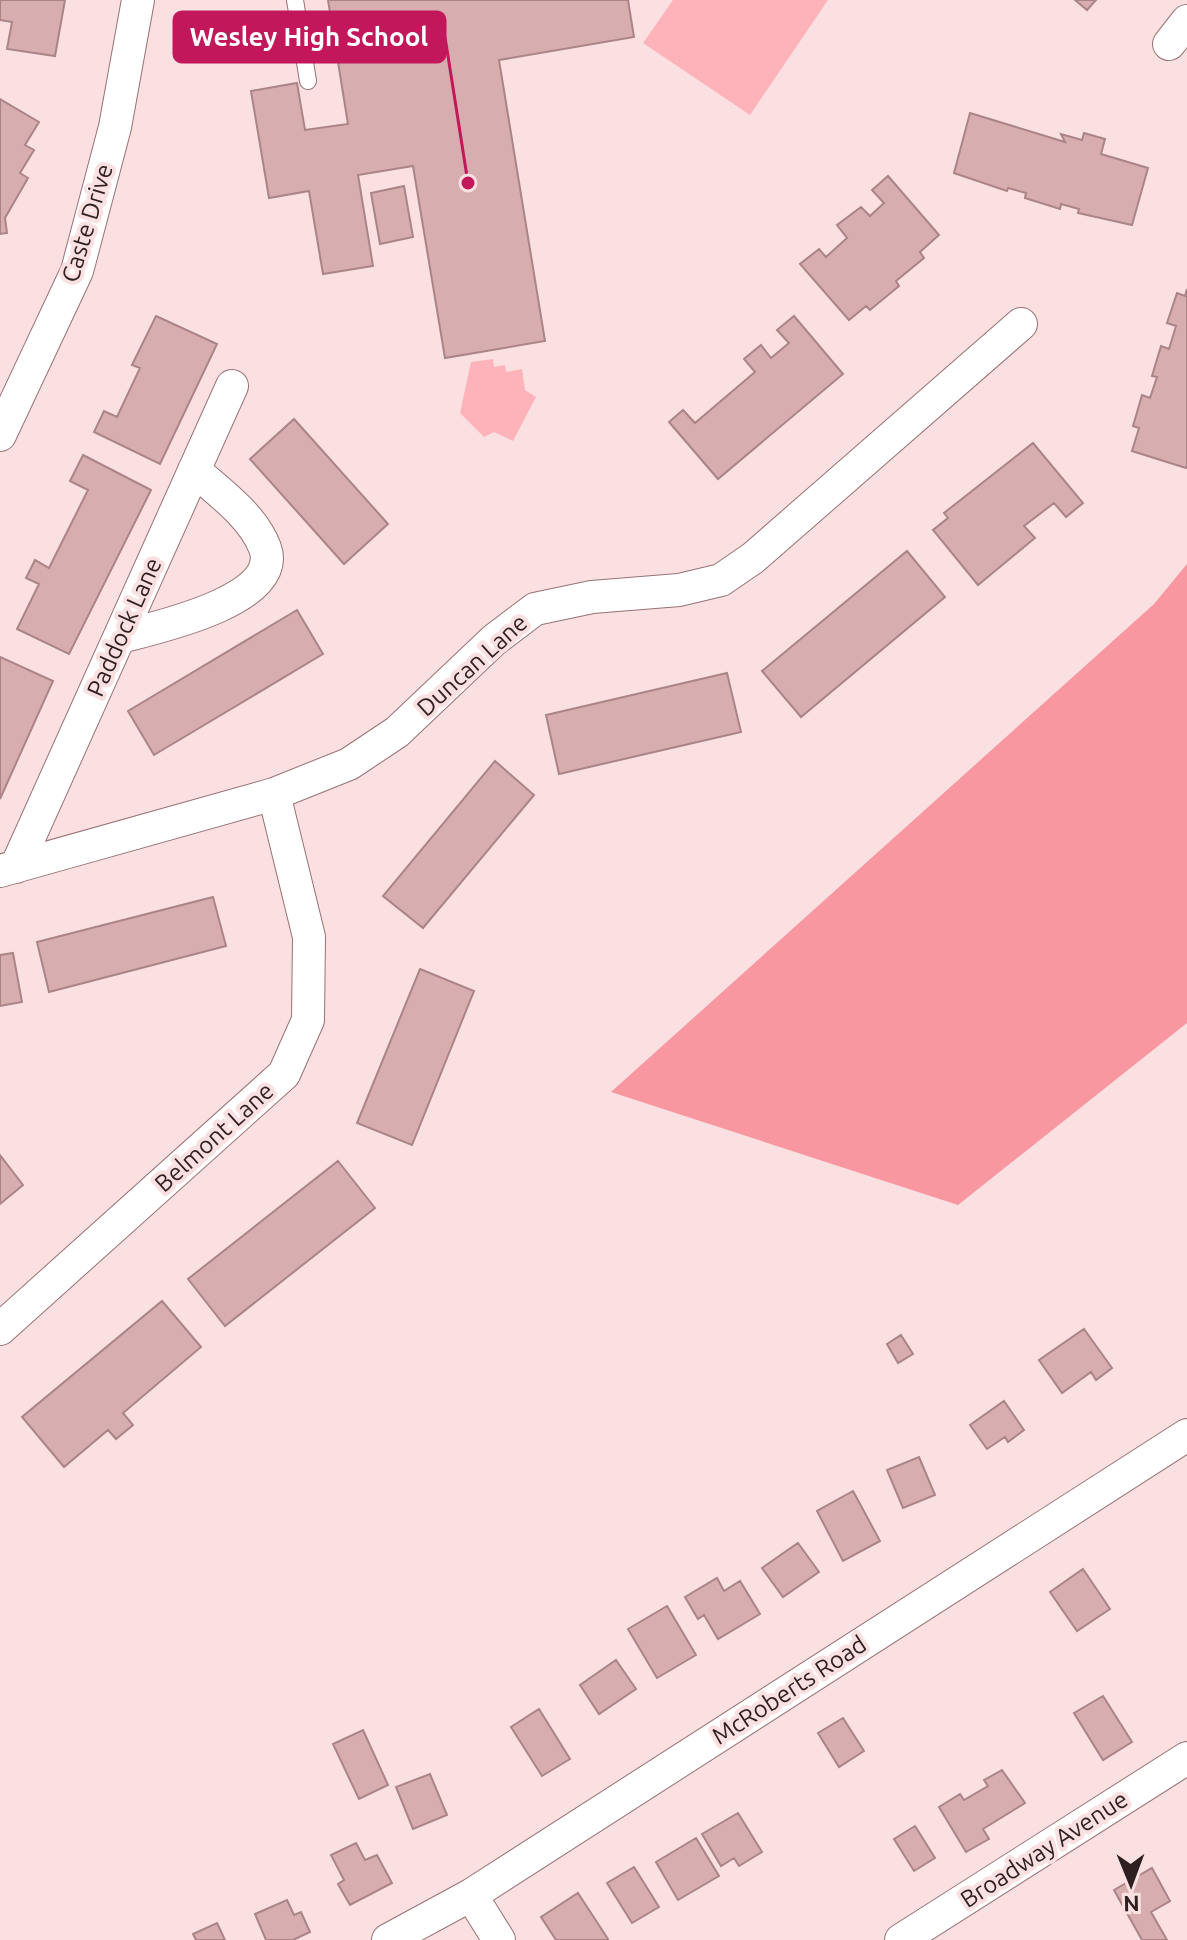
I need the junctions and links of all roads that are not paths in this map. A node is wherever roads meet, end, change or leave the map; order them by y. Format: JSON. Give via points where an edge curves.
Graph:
{"nodes":[{"id":1,"x":138,"y":0,"type":"edge"},
{"id":2,"x":295,"y":0,"type":"edge"},
{"id":3,"x":308,"y":81,"type":"dead end"},
{"id":4,"x":1021,"y":324,"type":"dead end"},
{"id":5,"x":11,"y":379,"type":"edge"},
{"id":6,"x":232,"y":386,"type":"dead end"},
{"id":7,"x":0,"y":435,"type":"edge"},
{"id":8,"x":194,"y":470,"type":"junction"},
{"id":9,"x":120,"y":637,"type":"junction"},
{"id":10,"x":274,"y":794,"type":"junction"},
{"id":11,"x":8,"y":869,"type":"edge"},
{"id":12,"x":0,"y":1329,"type":"edge"},
{"id":13,"x":1187,"y":1435,"type":"edge"},
{"id":14,"x":1187,"y":1758,"type":"edge"},
{"id":15,"x":471,"y":1895,"type":"junction"},
{"id":16,"x":388,"y":1940,"type":"edge"},
{"id":17,"x":499,"y":1940,"type":"edge"},
{"id":18,"x":901,"y":1940,"type":"edge"}],
"edges":[{"from":1,"to":5,"type":"street","name":"Caste Drive","via":[[115,127],[77,271]]},
{"from":2,"to":3,"type":"lane"},
{"from":4,"to":10,"type":"street","name":"Duncan Lane","via":[[753,558],[721,580],[535,609],[494,640],[397,732],[349,764]]},
{"from":5,"to":7,"type":"street","name":"Caste Drive"},
{"from":6,"to":8,"type":"street","name":"Paddock Lane"},
{"from":8,"to":9,"type":"street","name":"Paddock Lane"},
{"from":8,"to":9,"type":"street","via":[[260,537],[267,571],[259,582],[203,614]]},
{"from":9,"to":11,"type":"street","name":"Paddock Lane"},
{"from":10,"to":11,"type":"street","name":"Duncan Lane"},
{"from":10,"to":12,"type":"street","name":"Belmont Lane","via":[[309,937],[308,1020],[284,1074]]},
{"from":13,"to":15,"type":"street","name":"McRoberts Road"},
{"from":14,"to":18,"type":"street","name":"Broadway Avenue"},
{"from":15,"to":16,"type":"street","name":"McRoberts Road"},
{"from":15,"to":17,"type":"street"}]}
